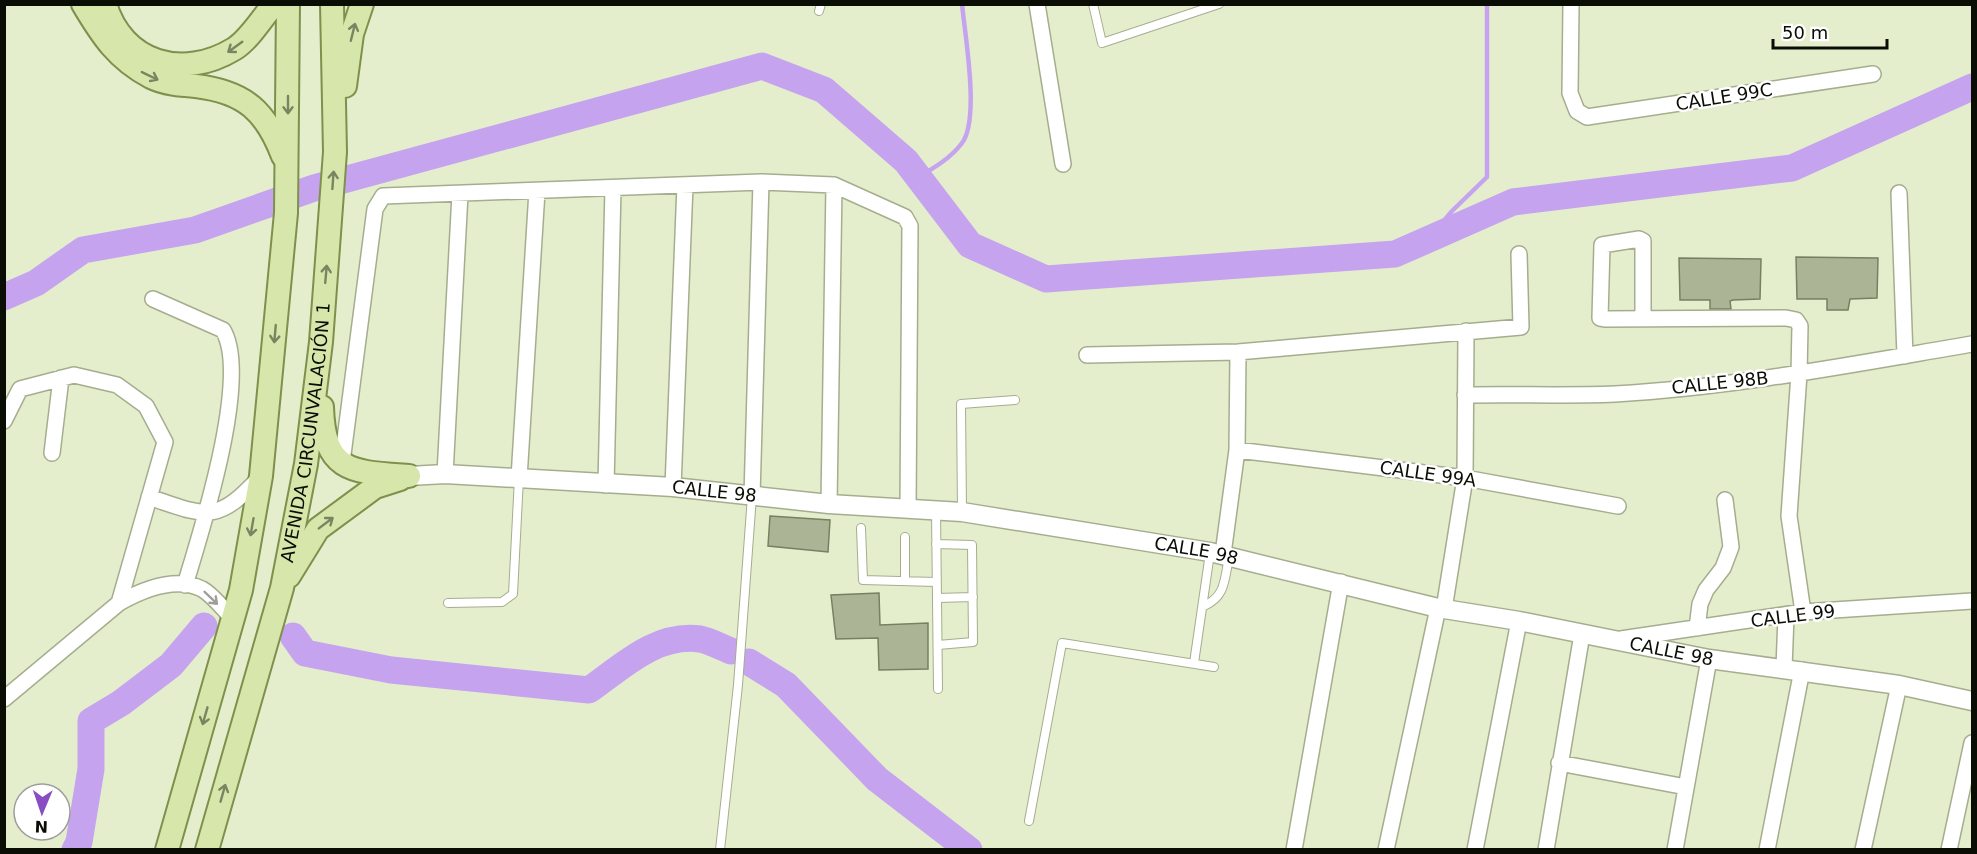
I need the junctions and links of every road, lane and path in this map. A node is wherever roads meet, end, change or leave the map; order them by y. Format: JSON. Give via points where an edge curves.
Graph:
{"nodes":[{"id":1,"x":83,"y":4,"type":"edge"},
{"id":2,"x":105,"y":4,"type":"edge"},
{"id":3,"x":274,"y":4,"type":"edge"},
{"id":4,"x":288,"y":4,"type":"edge"},
{"id":5,"x":332,"y":4,"type":"edge"},
{"id":6,"x":362,"y":4,"type":"edge"},
{"id":7,"x":1037,"y":4,"type":"edge"},
{"id":8,"x":1093,"y":4,"type":"edge"},
{"id":9,"x":1219,"y":4,"type":"edge"},
{"id":10,"x":1571,"y":4,"type":"edge"},
{"id":11,"x":1873,"y":74,"type":"dead end"},
{"id":12,"x":335,"y":152,"type":"junction"},
{"id":13,"x":1063,"y":164,"type":"dead end"},
{"id":14,"x":288,"y":169,"type":"junction"},
{"id":15,"x":761,"y":182,"type":"junction"},
{"id":16,"x":685,"y":185,"type":"junction"},
{"id":17,"x":834,"y":185,"type":"junction"},
{"id":18,"x":613,"y":188,"type":"junction"},
{"id":19,"x":537,"y":191,"type":"junction"},
{"id":20,"x":1899,"y":193,"type":"dead end"},
{"id":21,"x":460,"y":194,"type":"junction"},
{"id":22,"x":1519,"y":254,"type":"dead end"},
{"id":23,"x":153,"y":299,"type":"dead end"},
{"id":24,"x":1643,"y":318,"type":"junction"},
{"id":25,"x":1466,"y":331,"type":"junction"},
{"id":26,"x":321,"y":342,"type":"junction"},
{"id":27,"x":1972,"y":344,"type":"edge"},
{"id":28,"x":1239,"y":352,"type":"junction"},
{"id":29,"x":1087,"y":355,"type":"dead end"},
{"id":30,"x":1905,"y":356,"type":"junction"},
{"id":31,"x":1799,"y":374,"type":"junction"},
{"id":32,"x":61,"y":378,"type":"junction"},
{"id":33,"x":12,"y":391,"type":"edge"},
{"id":34,"x":1465,"y":395,"type":"junction"},
{"id":35,"x":1015,"y":400,"type":"dead end"},
{"id":36,"x":4,"y":421,"type":"edge"},
{"id":37,"x":1237,"y":450,"type":"junction"},
{"id":38,"x":52,"y":453,"type":"dead end"},
{"id":39,"x":342,"y":462,"type":"junction"},
{"id":40,"x":445,"y":474,"type":"junction"},
{"id":41,"x":261,"y":476,"type":"junction"},
{"id":42,"x":409,"y":476,"type":"junction"},
{"id":43,"x":519,"y":478,"type":"junction"},
{"id":44,"x":1465,"y":478,"type":"junction"},
{"id":45,"x":606,"y":484,"type":"junction"},
{"id":46,"x":673,"y":487,"type":"junction"},
{"id":47,"x":752,"y":496,"type":"junction"},
{"id":48,"x":149,"y":497,"type":"junction"},
{"id":49,"x":1725,"y":500,"type":"dead end"},
{"id":50,"x":829,"y":504,"type":"junction"},
{"id":51,"x":1618,"y":506,"type":"dead end"},
{"id":52,"x":908,"y":509,"type":"junction"},
{"id":53,"x":936,"y":511,"type":"junction"},
{"id":54,"x":962,"y":512,"type":"junction"},
{"id":55,"x":207,"y":513,"type":"junction"},
{"id":56,"x":861,"y":528,"type":"dead end"},
{"id":57,"x":905,"y":537,"type":"dead end"},
{"id":58,"x":936,"y":544,"type":"junction"},
{"id":59,"x":1221,"y":554,"type":"junction"},
{"id":60,"x":905,"y":582,"type":"junction"},
{"id":61,"x":936,"y":582,"type":"junction"},
{"id":62,"x":1341,"y":582,"type":"junction"},
{"id":63,"x":186,"y":585,"type":"junction"},
{"id":64,"x":282,"y":588,"type":"junction"},
{"id":65,"x":973,"y":597,"type":"junction"},
{"id":66,"x":937,"y":598,"type":"junction"},
{"id":67,"x":1972,"y":601,"type":"edge"},
{"id":68,"x":119,"y":603,"type":"junction"},
{"id":69,"x":448,"y":603,"type":"dead end"},
{"id":70,"x":1204,"y":606,"type":"junction"},
{"id":71,"x":1441,"y":608,"type":"junction"},
{"id":72,"x":1803,"y":612,"type":"junction"},
{"id":73,"x":1786,"y":616,"type":"junction"},
{"id":74,"x":233,"y":619,"type":"junction"},
{"id":75,"x":1519,"y":621,"type":"junction"},
{"id":76,"x":1697,"y":628,"type":"junction"},
{"id":77,"x":1581,"y":634,"type":"junction"},
{"id":78,"x":1615,"y":639,"type":"junction"},
{"id":79,"x":938,"y":645,"type":"junction"},
{"id":80,"x":1709,"y":659,"type":"junction"},
{"id":81,"x":1194,"y":663,"type":"junction"},
{"id":82,"x":1214,"y":667,"type":"dead end"},
{"id":83,"x":1793,"y":669,"type":"junction"},
{"id":84,"x":1899,"y":685,"type":"junction"},
{"id":85,"x":938,"y":689,"type":"dead end"},
{"id":86,"x":4,"y":699,"type":"edge"},
{"id":87,"x":1972,"y":701,"type":"edge"},
{"id":88,"x":1972,"y":742,"type":"edge"},
{"id":89,"x":1559,"y":763,"type":"junction"},
{"id":90,"x":1686,"y":787,"type":"junction"},
{"id":91,"x":1029,"y":821,"type":"dead end"},
{"id":92,"x":166,"y":849,"type":"edge"},
{"id":93,"x":207,"y":849,"type":"edge"},
{"id":94,"x":720,"y":849,"type":"edge"},
{"id":95,"x":1294,"y":849,"type":"edge"},
{"id":96,"x":1386,"y":849,"type":"edge"},
{"id":97,"x":1475,"y":849,"type":"edge"},
{"id":98,"x":1546,"y":849,"type":"edge"},
{"id":99,"x":1676,"y":849,"type":"edge"},
{"id":100,"x":1767,"y":849,"type":"edge"},
{"id":101,"x":1863,"y":849,"type":"edge"},
{"id":102,"x":1949,"y":849,"type":"edge"}],
"edges":[{"from":1,"to":14,"type":"main road","one_way":true,"via":[[99,34],[135,68],[176,85],[218,90],[259,112],[272,128]]},
{"from":3,"to":2,"type":"main road","one_way":true,"via":[[237,48],[212,61],[186,66],[163,64],[132,46],[109,18]]},
{"from":4,"to":14,"type":"main road","name":"AVENIDA CIRCUNVALACIÓN 1","one_way":true},
{"from":5,"to":12,"type":"main road","name":"AVENIDA CIRCUNVALACIÓN 1"},
{"from":12,"to":6,"type":"main road","one_way":true,"via":[[352,34]]},
{"from":7,"to":13,"type":"street"},
{"from":8,"to":9,"type":"lane","via":[[1102,43]]},
{"from":10,"to":11,"type":"street","name":"CALLE 99C","via":[[1570,93],[1577,111],[1587,117]]},
{"from":26,"to":12,"type":"main road","name":"AVENIDA CIRCUNVALACIÓN 1","one_way":true},
{"from":14,"to":41,"type":"main road","name":"AVENIDA CIRCUNVALACIÓN 1","one_way":true},
{"from":15,"to":16,"type":"street"},
{"from":15,"to":17,"type":"street"},
{"from":15,"to":47,"type":"street"},
{"from":16,"to":18,"type":"street"},
{"from":16,"to":46,"type":"street"},
{"from":17,"to":50,"type":"street"},
{"from":17,"to":52,"type":"street","via":[[905,217],[910,226]]},
{"from":18,"to":19,"type":"street"},
{"from":18,"to":45,"type":"street"},
{"from":19,"to":21,"type":"street"},
{"from":19,"to":43,"type":"street"},
{"from":20,"to":30,"type":"street"},
{"from":21,"to":39,"type":"street","via":[[383,196],[375,209]]},
{"from":21,"to":40,"type":"street"},
{"from":22,"to":25,"type":"street","via":[[1521,327]]},
{"from":23,"to":55,"type":"street","via":[[223,330],[231,346],[222,459]]},
{"from":24,"to":24,"type":"street","via":[[1643,241],[1602,245],[1600,318]]},
{"from":24,"to":31,"type":"street","via":[[1796,321],[1800,326]]},
{"from":25,"to":28,"type":"street"},
{"from":25,"to":34,"type":"street"},
{"from":26,"to":39,"type":"main road","via":[[323,431],[328,449]]},
{"from":26,"to":64,"type":"main road","name":"AVENIDA CIRCUNVALACIÓN 1","via":[[306,464]]},
{"from":27,"to":30,"type":"street","name":"CALLE 98B"},
{"from":28,"to":29,"type":"street"},
{"from":28,"to":37,"type":"street"},
{"from":30,"to":31,"type":"street","name":"CALLE 98B"},
{"from":31,"to":34,"type":"street","name":"CALLE 98B","via":[[1615,394]]},
{"from":31,"to":72,"type":"street","via":[[1789,516]]},
{"from":32,"to":33,"type":"street"},
{"from":32,"to":38,"type":"street"},
{"from":32,"to":48,"type":"street","via":[[74,375],[117,385],[146,406],[165,442]]},
{"from":33,"to":36,"type":"street"},
{"from":34,"to":44,"type":"street"},
{"from":35,"to":54,"type":"lane","via":[[961,404]]},
{"from":37,"to":44,"type":"street","name":"CALLE 99A"},
{"from":37,"to":59,"type":"street"},
{"from":39,"to":42,"type":"main road","via":[[366,472]]},
{"from":40,"to":42,"type":"street","name":"CALLE 98"},
{"from":40,"to":43,"type":"street","name":"CALLE 98"},
{"from":41,"to":55,"type":"street","via":[[238,501]]},
{"from":41,"to":74,"type":"main road","name":"AVENIDA CIRCUNVALACIÓN 1","one_way":true,"via":[[242,590]]},
{"from":64,"to":42,"type":"main road","one_way":true,"via":[[318,529],[375,487]]},
{"from":43,"to":45,"type":"street","name":"CALLE 98"},
{"from":43,"to":69,"type":"lane","via":[[513,594],[502,602]]},
{"from":44,"to":51,"type":"street","name":"CALLE 99A"},
{"from":44,"to":71,"type":"street"},
{"from":45,"to":46,"type":"street","name":"CALLE 98"},
{"from":46,"to":47,"type":"street","name":"CALLE 98"},
{"from":47,"to":50,"type":"street","name":"CALLE 98"},
{"from":47,"to":94,"type":"lane","via":[[738,685]]},
{"from":48,"to":55,"type":"street"},
{"from":48,"to":68,"type":"street"},
{"from":49,"to":76,"type":"street","via":[[1731,547],[1723,568],[1700,604]]},
{"from":50,"to":52,"type":"street","name":"CALLE 98"},
{"from":52,"to":53,"type":"street","name":"CALLE 98"},
{"from":53,"to":54,"type":"street","name":"CALLE 98"},
{"from":53,"to":58,"type":"lane"},
{"from":54,"to":59,"type":"street","name":"CALLE 98"},
{"from":55,"to":63,"type":"street"},
{"from":56,"to":60,"type":"lane","via":[[863,580]]},
{"from":57,"to":60,"type":"lane"},
{"from":58,"to":61,"type":"lane"},
{"from":58,"to":65,"type":"lane","via":[[972,545]]},
{"from":59,"to":62,"type":"street","name":"CALLE 98"},
{"from":59,"to":70,"type":"lane","via":[[1202,595]]},
{"from":59,"to":70,"type":"lane","via":[[1221,594]]},
{"from":60,"to":61,"type":"lane"},
{"from":61,"to":66,"type":"lane"},
{"from":62,"to":71,"type":"street","name":"CALLE 98"},
{"from":62,"to":95,"type":"street"},
{"from":63,"to":68,"type":"street","via":[[142,591]]},
{"from":63,"to":74,"type":"street","one_way":true,"via":[[202,590]]},
{"from":93,"to":64,"type":"main road","name":"AVENIDA CIRCUNVALACIÓN 1","one_way":true},
{"from":65,"to":66,"type":"lane"},
{"from":65,"to":79,"type":"lane","via":[[973,643]]},
{"from":66,"to":79,"type":"lane"},
{"from":67,"to":72,"type":"street","name":"CALLE 99"},
{"from":68,"to":86,"type":"street"},
{"from":70,"to":81,"type":"lane"},
{"from":71,"to":75,"type":"street","name":"CALLE 98"},
{"from":71,"to":96,"type":"street"},
{"from":72,"to":73,"type":"street","name":"CALLE 99"},
{"from":73,"to":76,"type":"street","name":"CALLE 99"},
{"from":73,"to":83,"type":"street"},
{"from":74,"to":92,"type":"main road","name":"AVENIDA CIRCUNVALACIÓN 1","one_way":true},
{"from":75,"to":77,"type":"street","name":"CALLE 98"},
{"from":75,"to":97,"type":"street"},
{"from":76,"to":78,"type":"street","name":"CALLE 99"},
{"from":77,"to":78,"type":"street","name":"CALLE 98"},
{"from":77,"to":89,"type":"street"},
{"from":78,"to":80,"type":"street","name":"CALLE 98"},
{"from":79,"to":85,"type":"lane"},
{"from":80,"to":83,"type":"street","name":"CALLE 98"},
{"from":80,"to":90,"type":"street"},
{"from":81,"to":82,"type":"lane"},
{"from":81,"to":91,"type":"lane","via":[[1062,643]]},
{"from":83,"to":84,"type":"street","name":"CALLE 98"},
{"from":83,"to":100,"type":"street"},
{"from":84,"to":87,"type":"street","name":"CALLE 98"},
{"from":84,"to":101,"type":"street"},
{"from":88,"to":102,"type":"street"},
{"from":89,"to":90,"type":"street"},
{"from":89,"to":98,"type":"street"},
{"from":90,"to":99,"type":"street"}]}
